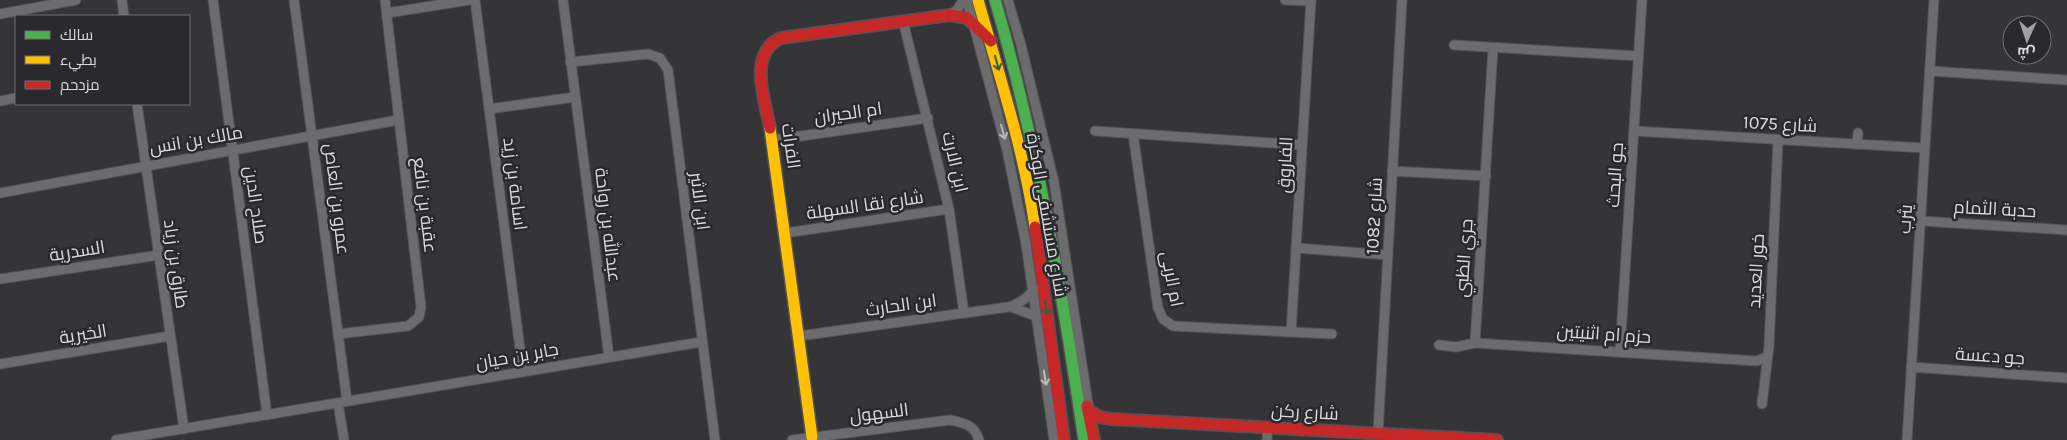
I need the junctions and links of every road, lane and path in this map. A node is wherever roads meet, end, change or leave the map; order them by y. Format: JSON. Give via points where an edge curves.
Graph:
{"nodes":[{"id":1,"x":76,"y":0,"type":"edge"},
{"id":2,"x":122,"y":0,"type":"edge"},
{"id":3,"x":213,"y":0,"type":"edge"},
{"id":4,"x":294,"y":0,"type":"edge"},
{"id":5,"x":385,"y":0,"type":"edge"},
{"id":6,"x":469,"y":0,"type":"edge"},
{"id":7,"x":475,"y":0,"type":"edge"},
{"id":8,"x":563,"y":0,"type":"edge"},
{"id":9,"x":963,"y":0,"type":"edge"},
{"id":10,"x":967,"y":0,"type":"edge"},
{"id":11,"x":978,"y":0,"type":"edge"},
{"id":12,"x":996,"y":0,"type":"edge"},
{"id":13,"x":1285,"y":0,"type":"edge"},
{"id":14,"x":1402,"y":0,"type":"edge"},
{"id":15,"x":1642,"y":0,"type":"edge"},
{"id":16,"x":1934,"y":0,"type":"edge"},
{"id":17,"x":1311,"y":1,"type":"edge"},
{"id":18,"x":1009,"y":2,"type":"edge"},
{"id":19,"x":387,"y":13,"type":"junction"},
{"id":20,"x":0,"y":14,"type":"edge"},
{"id":21,"x":124,"y":15,"type":"edge"},
{"id":22,"x":950,"y":15,"type":"junction"},
{"id":23,"x":903,"y":21,"type":"junction"},
{"id":24,"x":974,"y":23,"type":"junction"},
{"id":25,"x":1004,"y":28,"type":"junction"},
{"id":26,"x":991,"y":41,"type":"junction"},
{"id":27,"x":1454,"y":45,"type":"dead end"},
{"id":28,"x":1493,"y":48,"type":"junction"},
{"id":29,"x":1638,"y":56,"type":"junction"},
{"id":30,"x":570,"y":62,"type":"junction"},
{"id":31,"x":1930,"y":71,"type":"junction"},
{"id":32,"x":2067,"y":80,"type":"edge"},
{"id":33,"x":575,"y":96,"type":"junction"},
{"id":34,"x":15,"y":98,"type":"edge"},
{"id":35,"x":0,"y":101,"type":"edge"},
{"id":36,"x":137,"y":105,"type":"edge"},
{"id":37,"x":489,"y":109,"type":"junction"},
{"id":38,"x":928,"y":118,"type":"junction"},
{"id":39,"x":398,"y":120,"type":"junction"},
{"id":40,"x":1095,"y":131,"type":"dead end"},
{"id":41,"x":1634,"y":131,"type":"junction"},
{"id":42,"x":1858,"y":133,"type":"dead end"},
{"id":43,"x":1133,"y":134,"type":"junction"},
{"id":44,"x":312,"y":136,"type":"junction"},
{"id":45,"x":773,"y":140,"type":"junction"},
{"id":46,"x":1778,"y":140,"type":"junction"},
{"id":47,"x":1857,"y":144,"type":"junction"},
{"id":48,"x":1302,"y":145,"type":"junction"},
{"id":49,"x":1925,"y":148,"type":"junction"},
{"id":50,"x":232,"y":150,"type":"junction"},
{"id":51,"x":146,"y":165,"type":"junction"},
{"id":52,"x":1392,"y":171,"type":"junction"},
{"id":53,"x":1486,"y":176,"type":"junction"},
{"id":54,"x":0,"y":194,"type":"edge"},
{"id":55,"x":949,"y":209,"type":"junction"},
{"id":56,"x":1921,"y":221,"type":"junction"},
{"id":57,"x":2067,"y":230,"type":"edge"},
{"id":58,"x":785,"y":234,"type":"junction"},
{"id":59,"x":1296,"y":248,"type":"junction"},
{"id":60,"x":159,"y":255,"type":"junction"},
{"id":61,"x":1388,"y":255,"type":"junction"},
{"id":62,"x":1041,"y":273,"type":"junction"},
{"id":63,"x":0,"y":279,"type":"edge"},
{"id":64,"x":1033,"y":291,"type":"junction"},
{"id":65,"x":1008,"y":307,"type":"junction"},
{"id":66,"x":964,"y":312,"type":"junction"},
{"id":67,"x":1036,"y":316,"type":"junction"},
{"id":68,"x":1291,"y":332,"type":"junction"},
{"id":69,"x":338,"y":334,"type":"junction"},
{"id":70,"x":1332,"y":334,"type":"dead end"},
{"id":71,"x":170,"y":336,"type":"junction"},
{"id":72,"x":799,"y":336,"type":"junction"},
{"id":73,"x":702,"y":342,"type":"junction"},
{"id":74,"x":1475,"y":343,"type":"junction"},
{"id":75,"x":1438,"y":346,"type":"dead end"},
{"id":76,"x":1620,"y":352,"type":"junction"},
{"id":77,"x":609,"y":357,"type":"junction"},
{"id":78,"x":1766,"y":357,"type":"junction"},
{"id":79,"x":0,"y":364,"type":"edge"},
{"id":80,"x":1911,"y":367,"type":"junction"},
{"id":81,"x":523,"y":372,"type":"junction"},
{"id":82,"x":2067,"y":378,"type":"edge"},
{"id":83,"x":1076,"y":386,"type":"junction"},
{"id":84,"x":342,"y":402,"type":"junction"},
{"id":85,"x":1762,"y":404,"type":"dead end"},
{"id":86,"x":1089,"y":410,"type":"junction"},
{"id":87,"x":268,"y":414,"type":"junction"},
{"id":88,"x":1111,"y":419,"type":"junction"},
{"id":89,"x":1268,"y":428,"type":"junction"},
{"id":90,"x":184,"y":429,"type":"junction"},
{"id":91,"x":882,"y":429,"type":"junction"},
{"id":92,"x":1378,"y":433,"type":"junction"},
{"id":93,"x":812,"y":437,"type":"junction"},
{"id":94,"x":1090,"y":438,"type":"edge"},
{"id":95,"x":116,"y":440,"type":"edge"},
{"id":96,"x":344,"y":440,"type":"edge"},
{"id":97,"x":715,"y":440,"type":"edge"},
{"id":98,"x":792,"y":440,"type":"edge"},
{"id":99,"x":882,"y":440,"type":"edge"},
{"id":100,"x":979,"y":440,"type":"edge"},
{"id":101,"x":1054,"y":440,"type":"edge"},
{"id":102,"x":1064,"y":440,"type":"edge"},
{"id":103,"x":1268,"y":440,"type":"edge"},
{"id":104,"x":1497,"y":440,"type":"edge"},
{"id":105,"x":1908,"y":440,"type":"edge"}],
"edges":[{"from":1,"to":20,"type":"street"},
{"from":2,"to":21,"type":"street"},
{"from":3,"to":50,"type":"street","name":"صلاح الدين"},
{"from":4,"to":44,"type":"street","name":"عمرو بن العاص"},
{"from":5,"to":19,"type":"street","name":"عقبة بن نافع"},
{"from":6,"to":19,"type":"street"},
{"from":7,"to":37,"type":"street","name":"اسامة بن زيد"},
{"from":8,"to":30,"type":"street","name":"عبدالله بن رواحة"},
{"from":9,"to":22,"type":"street"},
{"from":10,"to":24,"type":"street","name":"شارع مستشفى الوكرة"},
{"from":11,"to":26,"type":"street","name":"شارع مستشفى الوكرة"},
{"from":12,"to":25,"type":"street","name":"شارع مستشفى الوكرة"},
{"from":13,"to":17,"type":"street"},
{"from":14,"to":52,"type":"street","name":"شارع 1082"},
{"from":15,"to":29,"type":"street","name":"جو البحث"},
{"from":16,"to":31,"type":"street","name":"يثرب"},
{"from":17,"to":48,"type":"street","name":"الفاروق"},
{"from":18,"to":25,"type":"street"},
{"from":18,"to":86,"type":"street","name":"شارع مستشفى الوكرة","via":[[1054,182]]},
{"from":19,"to":39,"type":"street","name":"عقبة بن نافع"},
{"from":22,"to":23,"type":"street","name":"الفرات"},
{"from":22,"to":24,"type":"street","name":"الفرات"},
{"from":23,"to":38,"type":"street","name":"ابن الارت"},
{"from":23,"to":45,"type":"street","name":"الفرات","via":[[786,36],[766,47],[762,70]]},
{"from":24,"to":26,"type":"street","name":"الفرات"},
{"from":24,"to":64,"type":"street","name":"شارع مستشفى الوكرة","one_way":true,"via":[[1008,150]]},
{"from":25,"to":83,"type":"street","name":"شارع مستشفى الوكرة","via":[[1036,152]]},
{"from":26,"to":62,"type":"street","name":"شارع مستشفى الوكرة","one_way":true,"via":[[1030,196]]},
{"from":27,"to":28,"type":"street"},
{"from":28,"to":29,"type":"street"},
{"from":28,"to":53,"type":"street","name":"جري الظبي"},
{"from":29,"to":41,"type":"street","name":"جو البحث"},
{"from":30,"to":33,"type":"street","name":"عبدالله بن رواحة"},
{"from":30,"to":73,"type":"street","name":"ابن الاثير","via":[[648,54],[660,58],[668,70]]},
{"from":31,"to":32,"type":"street"},
{"from":31,"to":49,"type":"street","name":"يثرب"},
{"from":33,"to":37,"type":"street"},
{"from":33,"to":77,"type":"street","name":"عبدالله بن رواحة"},
{"from":34,"to":35,"type":"street"},
{"from":36,"to":51,"type":"street","name":"طارق بن زياد"},
{"from":37,"to":81,"type":"street","name":"اسامة بن زيد"},
{"from":38,"to":45,"type":"street","name":"ام الحيران"},
{"from":38,"to":55,"type":"street","name":"ابن الارت"},
{"from":39,"to":44,"type":"street","name":"مالك بن انس"},
{"from":39,"to":69,"type":"street","name":"عقبة بن نافع","via":[[420,312],[408,326]]},
{"from":40,"to":43,"type":"street"},
{"from":41,"to":46,"type":"street","name":"شارع 1075"},
{"from":41,"to":76,"type":"street","name":"جو البحث"},
{"from":42,"to":47,"type":"street"},
{"from":43,"to":48,"type":"street"},
{"from":43,"to":68,"type":"street","name":"ام الربى","via":[[1158,308],[1163,319],[1174,326]]},
{"from":44,"to":50,"type":"street","name":"مالك بن انس"},
{"from":44,"to":69,"type":"street","name":"عمرو بن العاص"},
{"from":45,"to":58,"type":"street","name":"الفرات"},
{"from":46,"to":47,"type":"street","name":"شارع 1075"},
{"from":46,"to":78,"type":"street","name":"خور العديد"},
{"from":47,"to":49,"type":"street","name":"شارع 1075"},
{"from":48,"to":59,"type":"street","name":"الفاروق"},
{"from":49,"to":56,"type":"street","name":"يثرب"},
{"from":50,"to":51,"type":"street","name":"مالك بن انس"},
{"from":50,"to":87,"type":"street","name":"صلاح الدين"},
{"from":51,"to":54,"type":"street","name":"مالك بن انس"},
{"from":51,"to":60,"type":"street","name":"طارق بن زياد"},
{"from":52,"to":53,"type":"street"},
{"from":52,"to":61,"type":"street","name":"شارع 1082"},
{"from":53,"to":74,"type":"street","name":"جري الظبي"},
{"from":55,"to":58,"type":"street","name":"شارع نقا السهلة"},
{"from":55,"to":66,"type":"street","name":"ابن الارت"},
{"from":56,"to":57,"type":"street","name":"حدبة الثمام"},
{"from":56,"to":80,"type":"street","name":"يثرب"},
{"from":58,"to":72,"type":"street","name":"الفرات"},
{"from":59,"to":61,"type":"street"},
{"from":59,"to":68,"type":"street","name":"الفاروق"},
{"from":60,"to":63,"type":"street","name":"السدرية"},
{"from":60,"to":71,"type":"street","name":"طارق بن زياد"},
{"from":61,"to":92,"type":"street","name":"شارع 1082"},
{"from":62,"to":64,"type":"street"},
{"from":62,"to":102,"type":"street","name":"شارع مستشفى الوكرة","one_way":true},
{"from":64,"to":65,"type":"street","name":"ابن الحارث","via":[[1018,304]]},
{"from":64,"to":67,"type":"street","name":"شارع مستشفى الوكرة"},
{"from":65,"to":66,"type":"street","name":"ابن الحارث"},
{"from":65,"to":67,"type":"street","name":"ابن الحارث"},
{"from":66,"to":72,"type":"street","name":"ابن الحارث"},
{"from":67,"to":101,"type":"street","name":"شارع مستشفى الوكرة","one_way":true},
{"from":68,"to":70,"type":"street","name":"ام الربى"},
{"from":69,"to":84,"type":"street","name":"عمرو بن العاص"},
{"from":71,"to":79,"type":"street","name":"الخيرية"},
{"from":71,"to":90,"type":"street","name":"طارق بن زياد"},
{"from":72,"to":93,"type":"street","name":"الفرات"},
{"from":73,"to":77,"type":"street","name":"جابر بن حيان"},
{"from":73,"to":97,"type":"street","name":"ابن الاثير"},
{"from":74,"to":75,"type":"street","name":"حزم ام اثنيتين"},
{"from":74,"to":76,"type":"street","name":"حزم ام اثنيتين"},
{"from":76,"to":78,"type":"street","name":"حزم ام اثنيتين","via":[[1756,361]]},
{"from":77,"to":81,"type":"street","name":"جابر بن حيان"},
{"from":78,"to":85,"type":"street","name":"خور العديد"},
{"from":80,"to":82,"type":"street","name":"جو دعسة"},
{"from":80,"to":105,"type":"street","name":"يثرب"},
{"from":81,"to":84,"type":"street","name":"جابر بن حيان"},
{"from":83,"to":86,"type":"street","name":"شارع مستشفى الوكرة"},
{"from":83,"to":94,"type":"street","name":"شارع مستشفى الوكرة"},
{"from":84,"to":87,"type":"street","name":"جابر بن حيان"},
{"from":84,"to":96,"type":"street"},
{"from":86,"to":88,"type":"street","name":"شارع ركن","via":[[1099,417]]},
{"from":86,"to":94,"type":"street","name":"شارع مستشفى الوكرة"},
{"from":87,"to":90,"type":"street","name":"جابر بن حيان"},
{"from":88,"to":89,"type":"street","name":"شارع ركن"},
{"from":88,"to":94,"type":"street","via":[[1100,425]]},
{"from":89,"to":92,"type":"street","name":"شارع ركن"},
{"from":89,"to":103,"type":"street"},
{"from":90,"to":95,"type":"street","name":"جابر بن حيان"},
{"from":91,"to":93,"type":"street","name":"السهول"},
{"from":91,"to":99,"type":"street"},
{"from":91,"to":100,"type":"street","name":"السهول","via":[[950,420],[970,426],[977,432]]},
{"from":92,"to":104,"type":"street","name":"شارع ركن"},
{"from":93,"to":98,"type":"street","name":"السهول"}]}
